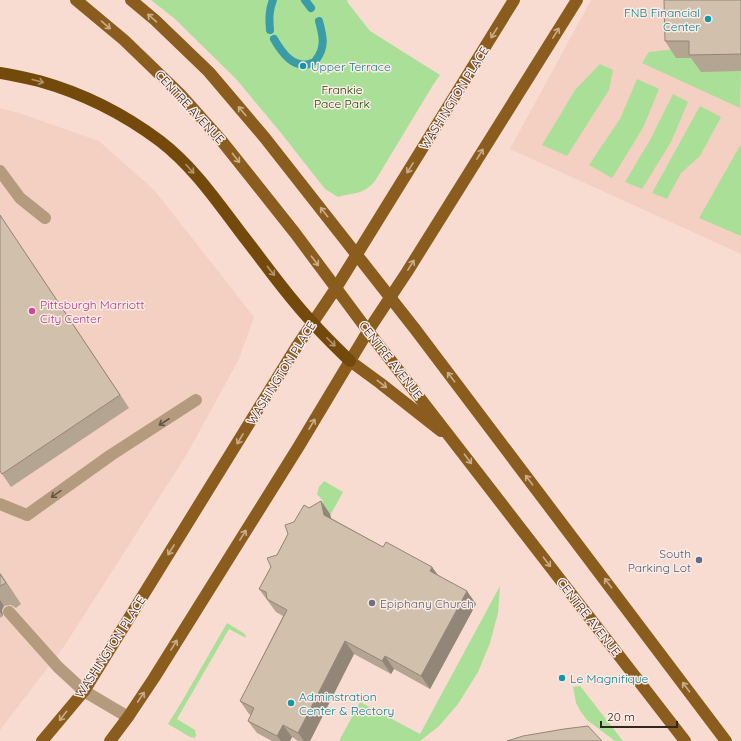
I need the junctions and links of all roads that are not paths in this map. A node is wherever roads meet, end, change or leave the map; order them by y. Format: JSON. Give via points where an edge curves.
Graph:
{"nodes":[{"id":1,"x":76,"y":0,"type":"edge"},
{"id":2,"x":131,"y":0,"type":"edge"},
{"id":3,"x":514,"y":0,"type":"edge"},
{"id":4,"x":577,"y":0,"type":"edge"},
{"id":5,"x":0,"y":73,"type":"edge"},
{"id":6,"x":0,"y":171,"type":"edge"},
{"id":7,"x":45,"y":218,"type":"dead end"},
{"id":8,"x":356,"y":254,"type":"junction"},
{"id":9,"x":336,"y":288,"type":"junction"},
{"id":10,"x":390,"y":298,"type":"junction"},
{"id":11,"x":312,"y":323,"type":"junction"},
{"id":12,"x":368,"y":331,"type":"junction"},
{"id":13,"x":350,"y":361,"type":"junction"},
{"id":14,"x":196,"y":400,"type":"dead end"},
{"id":15,"x":457,"y":445,"type":"junction"},
{"id":16,"x":0,"y":504,"type":"edge"},
{"id":17,"x":9,"y":612,"type":"dead end"},
{"id":18,"x":84,"y":691,"type":"junction"},
{"id":19,"x":128,"y":717,"type":"junction"},
{"id":20,"x":42,"y":741,"type":"edge"},
{"id":21,"x":110,"y":741,"type":"edge"},
{"id":22,"x":684,"y":741,"type":"edge"},
{"id":23,"x":726,"y":741,"type":"edge"}],
"edges":[{"from":1,"to":9,"type":"main road","name":"CENTRE AVENUE","one_way":true,"via":[[124,40],[180,94],[221,140]]},
{"from":8,"to":2,"type":"main road","one_way":true,"via":[[265,138],[209,72]]},
{"from":3,"to":8,"type":"main road","name":"WASHINGTON PLACE","one_way":true},
{"from":10,"to":4,"type":"main road","one_way":true},
{"from":5,"to":11,"type":"highway","one_way":true,"via":[[39,81],[82,96],[137,124],[161,142],[183,161],[207,188]]},
{"from":6,"to":7,"type":"lane","via":[[20,198]]},
{"from":8,"to":9,"type":"main road","name":"WASHINGTON PLACE"},
{"from":8,"to":10,"type":"main road"},
{"from":9,"to":11,"type":"main road","name":"WASHINGTON PLACE"},
{"from":9,"to":12,"type":"main road","name":"CENTRE AVENUE"},
{"from":10,"to":12,"type":"main road"},
{"from":23,"to":10,"type":"main road","one_way":true},
{"from":11,"to":13,"type":"highway","one_way":true},
{"from":11,"to":18,"type":"main road","name":"WASHINGTON PLACE","one_way":true},
{"from":12,"to":13,"type":"main road"},
{"from":12,"to":15,"type":"main road","name":"CENTRE AVENUE"},
{"from":13,"to":15,"type":"main road","one_way":true},
{"from":19,"to":13,"type":"main road","one_way":true},
{"from":14,"to":16,"type":"lane","one_way":true,"via":[[27,515]]},
{"from":15,"to":22,"type":"main road","name":"CENTRE AVENUE","one_way":true},
{"from":17,"to":18,"type":"lane","via":[[58,667]]},
{"from":18,"to":19,"type":"lane"},
{"from":18,"to":20,"type":"main road","name":"WASHINGTON PLACE","one_way":true},
{"from":19,"to":21,"type":"main road"}]}
